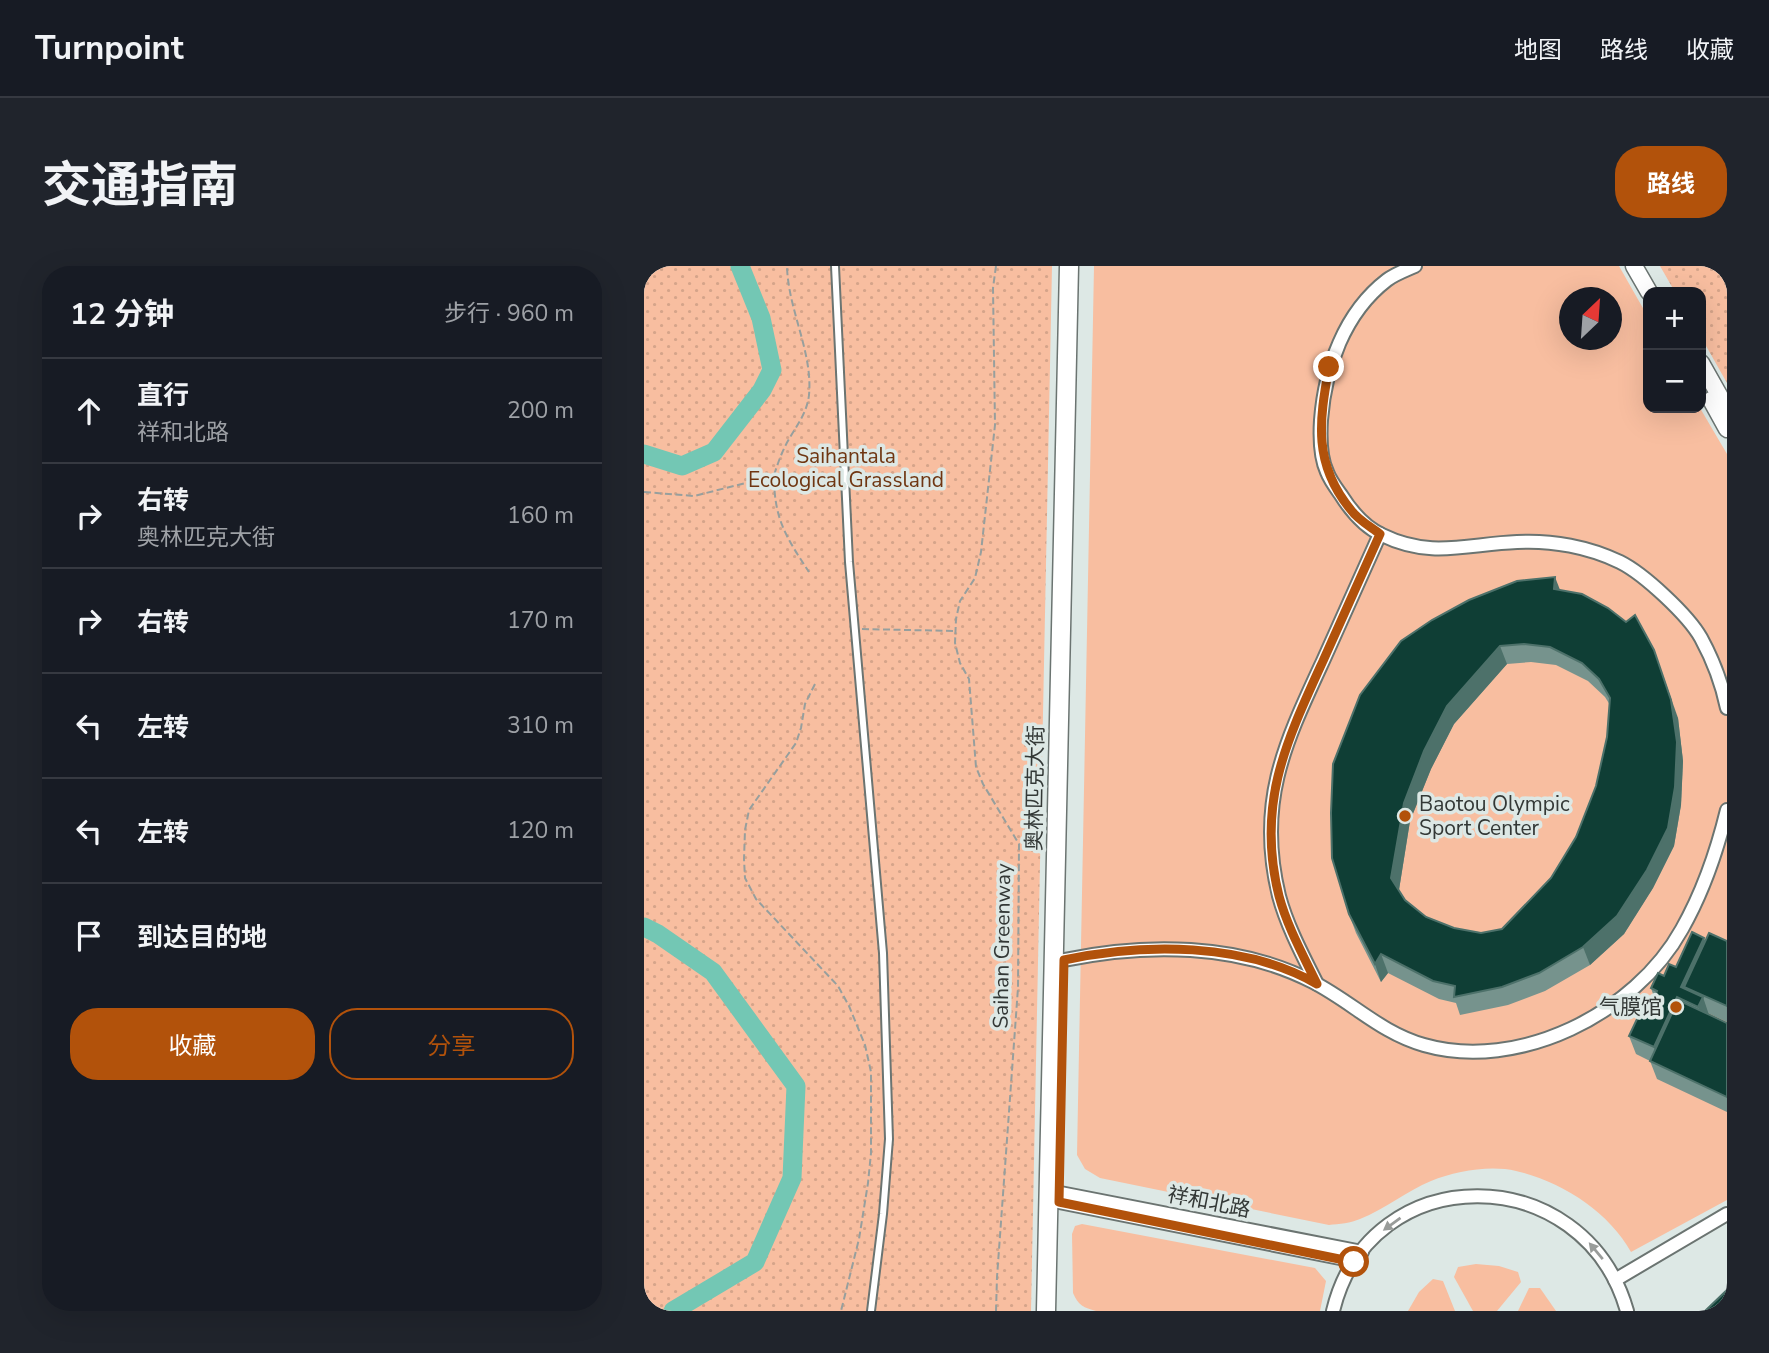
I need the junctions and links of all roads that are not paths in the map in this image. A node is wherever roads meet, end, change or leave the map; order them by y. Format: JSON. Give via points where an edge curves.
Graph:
{"nodes":[{"id":1,"x":835,"y":266,"type":"edge"},
{"id":2,"x":1069,"y":266,"type":"edge"},
{"id":3,"x":1078,"y":266,"type":"edge"},
{"id":4,"x":1634,"y":266,"type":"edge"},
{"id":5,"x":1645,"y":266,"type":"edge"},
{"id":6,"x":1410,"y":267,"type":"edge"},
{"id":7,"x":1646,"y":287,"type":"edge"},
{"id":8,"x":1657,"y":287,"type":"edge"},
{"id":9,"x":1706,"y":372,"type":"edge"},
{"id":10,"x":1706,"y":392,"type":"edge"},
{"id":11,"x":1727,"y":409,"type":"edge"},
{"id":12,"x":1727,"y":429,"type":"edge"},
{"id":13,"x":1380,"y":534,"type":"junction"},
{"id":14,"x":1727,"y":708,"type":"edge"},
{"id":15,"x":1727,"y":810,"type":"edge"},
{"id":16,"x":1064,"y":960,"type":"junction"},
{"id":17,"x":1317,"y":984,"type":"junction"},
{"id":18,"x":1054,"y":1196,"type":"junction"},
{"id":19,"x":1727,"y":1214,"type":"edge"},
{"id":20,"x":1359,"y":1256,"type":"junction"},
{"id":21,"x":1615,"y":1279,"type":"junction"},
{"id":22,"x":871,"y":1311,"type":"edge"},
{"id":23,"x":1046,"y":1311,"type":"edge"},
{"id":24,"x":1057,"y":1311,"type":"edge"},
{"id":25,"x":1333,"y":1311,"type":"edge"},
{"id":26,"x":1627,"y":1311,"type":"edge"}],
"edges":[{"from":1,"to":22,"type":"lane","via":[[855,628],[883,953],[889,1139]]},
{"from":2,"to":18,"type":"main road","name":"奥林匹克大街"},
{"from":3,"to":16,"type":"main road","name":"奥林匹克大街"},
{"from":4,"to":7,"type":"street"},
{"from":5,"to":8,"type":"street"},
{"from":6,"to":13,"type":"street","via":[[1388,279],[1344,332],[1329,367],[1323,401],[1320,438],[1326,471],[1351,512]]},
{"from":9,"to":11,"type":"street"},
{"from":10,"to":12,"type":"street"},
{"from":13,"to":14,"type":"street","via":[[1418,548],[1567,544],[1621,563],[1659,590],[1700,636],[1722,683]]},
{"from":13,"to":17,"type":"street","via":[[1285,745],[1271,807],[1279,897]]},
{"from":15,"to":17,"type":"street","via":[[1712,863],[1682,930],[1663,956],[1608,1007],[1539,1043],[1498,1052],[1423,1045],[1382,1028]]},
{"from":16,"to":17,"type":"street","via":[[1101,952],[1178,949],[1234,955]]},
{"from":16,"to":18,"type":"main road","name":"奥林匹克大街"},
{"from":18,"to":20,"type":"street","name":"祥和北路"},
{"from":18,"to":23,"type":"main road","name":"奥林匹克大街"},
{"from":18,"to":24,"type":"main road","name":"奥林匹克大街"},
{"from":19,"to":21,"type":"street"},
{"from":21,"to":20,"type":"street","one_way":true,"via":[[1590,1243],[1566,1222],[1522,1202],[1490,1196],[1443,1200],[1412,1211],[1386,1228]]},
{"from":20,"to":25,"type":"street"},
{"from":21,"to":26,"type":"street"}]}
